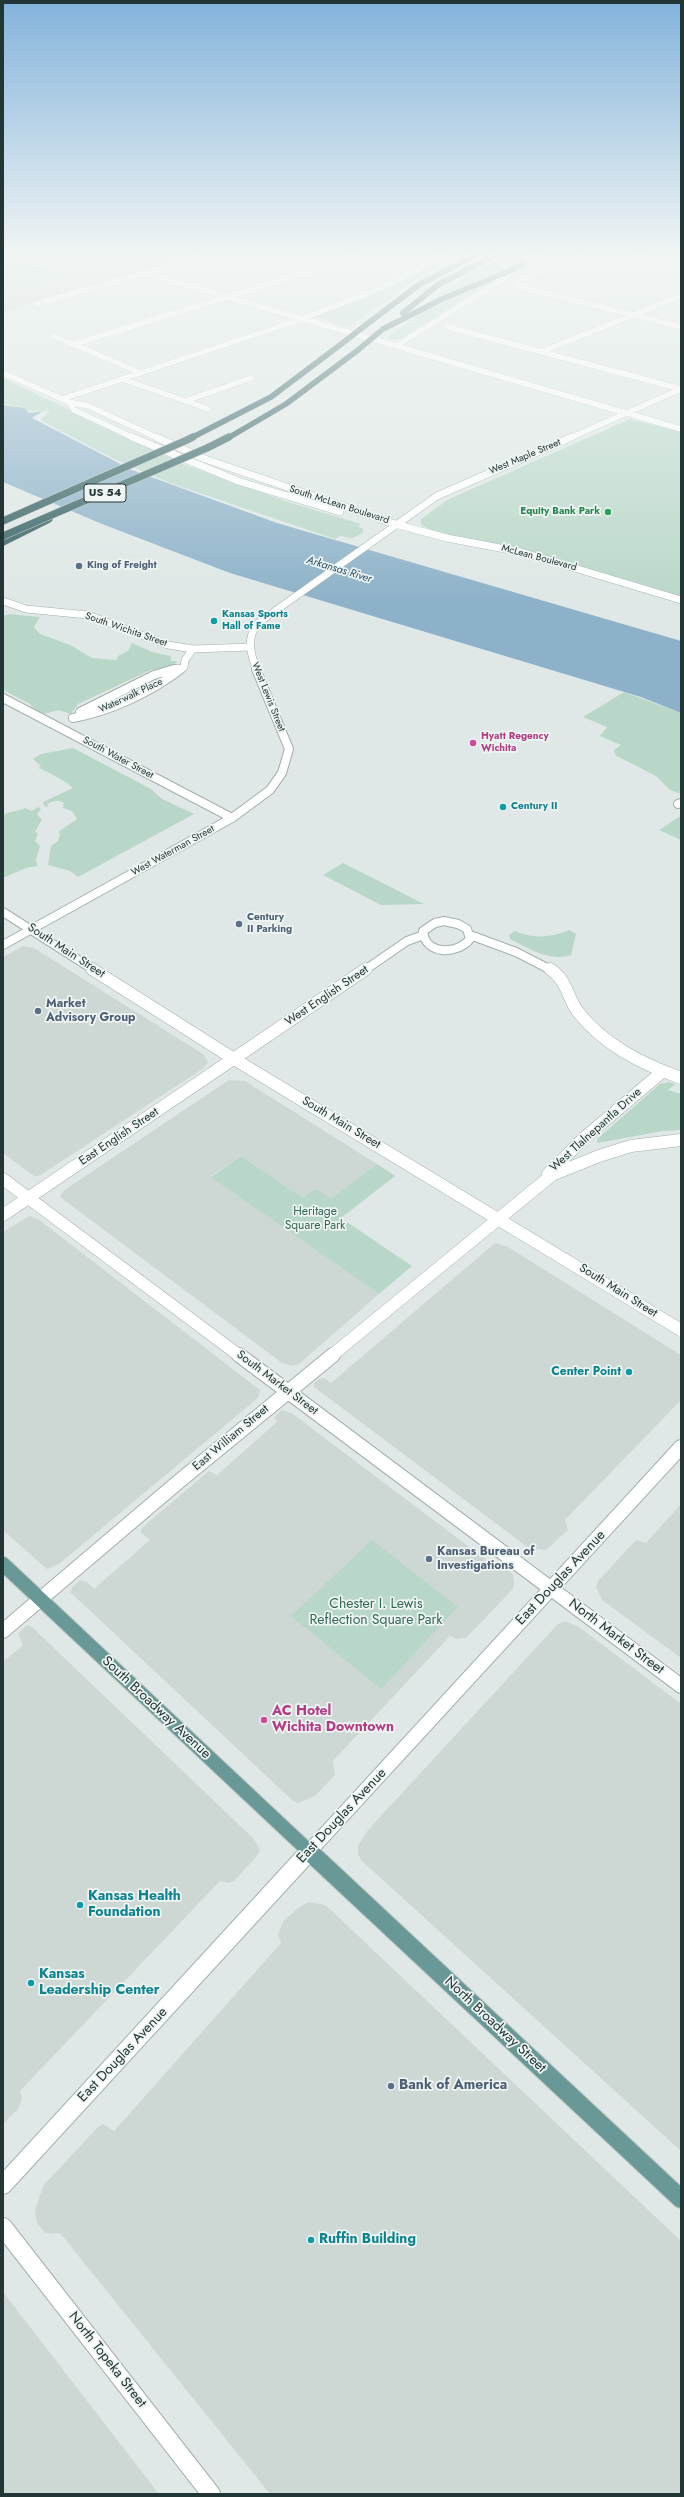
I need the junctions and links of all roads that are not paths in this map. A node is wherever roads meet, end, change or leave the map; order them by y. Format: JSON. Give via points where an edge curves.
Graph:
{"nodes":[{"id":1,"x":4,"y":374,"type":"edge"},
{"id":2,"x":139,"y":374,"type":"edge"},
{"id":3,"x":302,"y":374,"type":"edge"},
{"id":4,"x":328,"y":374,"type":"edge"},
{"id":5,"x":491,"y":374,"type":"edge"},
{"id":6,"x":625,"y":374,"type":"edge"},
{"id":7,"x":250,"y":378,"type":"dead end"},
{"id":8,"x":122,"y":379,"type":"junction"},
{"id":9,"x":681,"y":389,"type":"edge"},
{"id":10,"x":62,"y":399,"type":"junction"},
{"id":11,"x":185,"y":401,"type":"junction"},
{"id":12,"x":69,"y":402,"type":"junction"},
{"id":13,"x":208,"y":408,"type":"dead end"},
{"id":14,"x":627,"y":413,"type":"junction"},
{"id":15,"x":681,"y":429,"type":"edge"},
{"id":16,"x":98,"y":479,"type":"junction"},
{"id":17,"x":83,"y":503,"type":"junction"},
{"id":18,"x":10,"y":509,"type":"dead end"},
{"id":19,"x":3,"y":521,"type":"edge"},
{"id":20,"x":395,"y":524,"type":"junction"},
{"id":21,"x":3,"y":536,"type":"edge"},
{"id":22,"x":3,"y":542,"type":"edge"},
{"id":23,"x":681,"y":600,"type":"edge"},
{"id":24,"x":5,"y":604,"type":"edge"},
{"id":25,"x":250,"y":647,"type":"junction"},
{"id":26,"x":193,"y":648,"type":"junction"},
{"id":27,"x":3,"y":698,"type":"edge"},
{"id":28,"x":56,"y":725,"type":"junction"},
{"id":29,"x":289,"y":749,"type":"joint"},
{"id":30,"x":232,"y":818,"type":"junction"},
{"id":31,"x":3,"y":912,"type":"edge"},
{"id":32,"x":32,"y":929,"type":"junction"},
{"id":33,"x":470,"y":935,"type":"junction"},
{"id":34,"x":421,"y":936,"type":"junction"},
{"id":35,"x":3,"y":945,"type":"edge"},
{"id":36,"x":234,"y":1059,"type":"junction"},
{"id":37,"x":662,"y":1072,"type":"junction"},
{"id":38,"x":681,"y":1078,"type":"edge"},
{"id":39,"x":681,"y":1140,"type":"edge"},
{"id":40,"x":3,"y":1179,"type":"edge"},
{"id":41,"x":531,"y":1190,"type":"junction"},
{"id":42,"x":29,"y":1198,"type":"junction"},
{"id":43,"x":3,"y":1215,"type":"edge"},
{"id":44,"x":498,"y":1217,"type":"junction"},
{"id":45,"x":681,"y":1330,"type":"edge"},
{"id":46,"x":288,"y":1391,"type":"junction"},
{"id":47,"x":681,"y":1447,"type":"edge"},
{"id":48,"x":3,"y":1564,"type":"edge"},
{"id":49,"x":551,"y":1588,"type":"junction"},
{"id":50,"x":41,"y":1600,"type":"junction"},
{"id":51,"x":3,"y":1631,"type":"edge"},
{"id":52,"x":681,"y":1686,"type":"edge"},
{"id":53,"x":310,"y":1851,"type":"junction"},
{"id":54,"x":3,"y":2185,"type":"edge"},
{"id":55,"x":681,"y":2199,"type":"edge"},
{"id":56,"x":3,"y":2227,"type":"edge"},
{"id":57,"x":211,"y":2494,"type":"edge"}],
"edges":[{"from":1,"to":10,"type":"street","name":"South McLean Boulevard"},
{"from":2,"to":8,"type":"street"},
{"from":3,"to":16,"type":"highway","number":"US 54","bridge":true,"via":[[271,397],[187,440]]},
{"from":4,"to":17,"type":"highway","number":"US 54","bridge":true,"via":[[294,401],[239,433]]},
{"from":5,"to":14,"type":"street"},
{"from":6,"to":9,"type":"street"},
{"from":7,"to":11,"type":"street"},
{"from":8,"to":10,"type":"street"},
{"from":8,"to":11,"type":"street"},
{"from":9,"to":14,"type":"street","name":"West Maple Street"},
{"from":10,"to":12,"type":"street","name":"South McLean Boulevard"},
{"from":11,"to":13,"type":"street"},
{"from":12,"to":20,"type":"street","name":"South McLean Boulevard","via":[[88,406],[233,470]]},
{"from":12,"to":20,"type":"street","name":"South McLean Boulevard","via":[[74,410],[229,479],[311,505]]},
{"from":14,"to":15,"type":"street"},
{"from":14,"to":20,"type":"street","name":"West Maple Street","via":[[449,490]]},
{"from":16,"to":18,"type":"highway"},
{"from":16,"to":19,"type":"highway","number":"US 54"},
{"from":17,"to":21,"type":"highway","number":"US 54","bridge":true},
{"from":17,"to":22,"type":"highway","bridge":true},
{"from":20,"to":23,"type":"street","name":"McLean Boulevard","via":[[447,538],[521,552]]},
{"from":20,"to":25,"type":"street","name":"West Lewis Street","via":[[275,610],[251,632]]},
{"from":24,"to":26,"type":"street","name":"South Wichita Street","via":[[26,610],[88,615],[168,645]]},
{"from":25,"to":26,"type":"street","name":"South Wichita Street"},
{"from":25,"to":29,"type":"street","name":"West Lewis Street","via":[[250,654]]},
{"from":26,"to":28,"type":"street","name":"Waterwalk Place","via":[[184,667],[169,678],[105,708]]},
{"from":27,"to":28,"type":"street","name":"South Water Street"},
{"from":28,"to":30,"type":"street","name":"South Water Street"},
{"from":29,"to":30,"type":"street","name":"West Waterman Street","via":[[287,765],[279,781],[262,798]]},
{"from":30,"to":32,"type":"street","name":"West Waterman Street"},
{"from":31,"to":32,"type":"street","name":"South Main Street"},
{"from":32,"to":35,"type":"street","name":"West Waterman Street"},
{"from":32,"to":36,"type":"street","name":"South Main Street"},
{"from":33,"to":34,"type":"street","name":"West English Street","via":[[461,925],[444,922],[427,926]]},
{"from":33,"to":34,"type":"street","via":[[465,945],[448,950],[430,946]]},
{"from":33,"to":37,"type":"street","name":"West English Street","via":[[497,943],[559,975],[578,1011],[592,1025],[630,1055]]},
{"from":34,"to":36,"type":"street","name":"West English Street","via":[[407,941]]},
{"from":36,"to":42,"type":"street","name":"East English Street"},
{"from":36,"to":44,"type":"street","name":"South Main Street"},
{"from":37,"to":38,"type":"street","name":"West English Street"},
{"from":37,"to":41,"type":"street","name":"West Tlalnepantla Drive","via":[[584,1138]]},
{"from":39,"to":41,"type":"street","via":[[640,1144],[610,1151],[552,1175]]},
{"from":40,"to":42,"type":"street","name":"South Market Street"},
{"from":41,"to":44,"type":"street","name":"East William Street"},
{"from":42,"to":43,"type":"street","name":"East English Street"},
{"from":42,"to":46,"type":"street","name":"South Market Street"},
{"from":44,"to":45,"type":"street","name":"South Main Street"},
{"from":44,"to":46,"type":"street","name":"East William Street"},
{"from":46,"to":49,"type":"street","name":"South Market Street"},
{"from":46,"to":50,"type":"street","name":"East William Street"},
{"from":47,"to":49,"type":"street","name":"East Douglas Avenue"},
{"from":48,"to":50,"type":"main road","name":"South Broadway Avenue"},
{"from":49,"to":52,"type":"street","name":"North Market Street"},
{"from":49,"to":53,"type":"street","name":"East Douglas Avenue"},
{"from":50,"to":51,"type":"street","name":"East William Street"},
{"from":50,"to":53,"type":"main road","name":"South Broadway Avenue"},
{"from":53,"to":54,"type":"street","name":"East Douglas Avenue"},
{"from":53,"to":55,"type":"main road","name":"North Broadway Street"},
{"from":56,"to":57,"type":"street","name":"North Topeka Street"}]}
